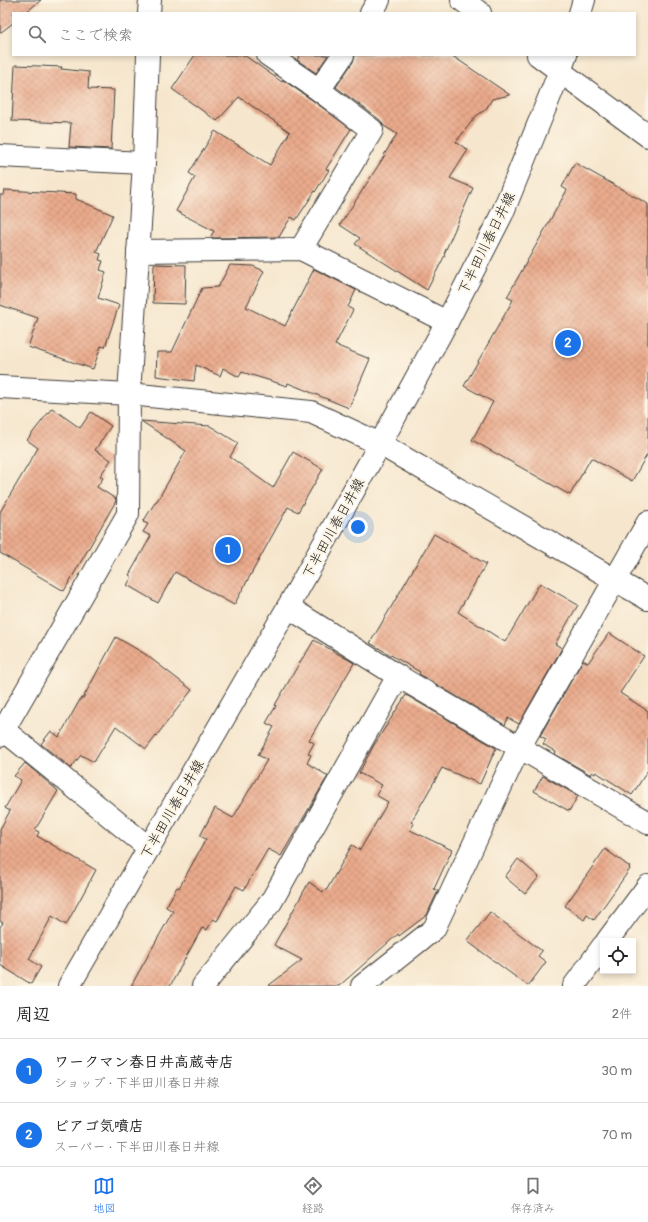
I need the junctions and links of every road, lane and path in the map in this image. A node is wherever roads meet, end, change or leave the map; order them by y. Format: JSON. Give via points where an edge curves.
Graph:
{"nodes":[{"id":1,"x":150,"y":0,"type":"edge"},
{"id":2,"x":379,"y":0,"type":"edge"},
{"id":3,"x":462,"y":0,"type":"edge"},
{"id":4,"x":584,"y":0,"type":"edge"},
{"id":5,"x":149,"y":12,"type":"edge"},
{"id":6,"x":372,"y":12,"type":"edge"},
{"id":7,"x":479,"y":12,"type":"edge"},
{"id":8,"x":580,"y":12,"type":"edge"},
{"id":9,"x":148,"y":56,"type":"edge"},
{"id":10,"x":269,"y":56,"type":"edge"},
{"id":11,"x":342,"y":56,"type":"edge"},
{"id":12,"x":541,"y":56,"type":"edge"},
{"id":13,"x":563,"y":63,"type":"edge"},
{"id":14,"x":319,"y":90,"type":"junction"},
{"id":15,"x":648,"y":136,"type":"edge"},
{"id":16,"x":0,"y":156,"type":"edge"},
{"id":17,"x":144,"y":163,"type":"junction"},
{"id":18,"x":301,"y":249,"type":"junction"},
{"id":19,"x":138,"y":251,"type":"junction"},
{"id":20,"x":447,"y":322,"type":"junction"},
{"id":21,"x":2,"y":391,"type":"edge"},
{"id":22,"x":128,"y":394,"type":"junction"},
{"id":23,"x":380,"y":444,"type":"junction"},
{"id":24,"x":648,"y":522,"type":"edge"},
{"id":25,"x":615,"y":579,"type":"junction"},
{"id":26,"x":648,"y":599,"type":"edge"},
{"id":27,"x":288,"y":607,"type":"junction"},
{"id":28,"x":398,"y":676,"type":"junction"},
{"id":29,"x":1,"y":730,"type":"edge"},
{"id":30,"x":519,"y":748,"type":"junction"},
{"id":31,"x":648,"y":823,"type":"edge"},
{"id":32,"x":149,"y":848,"type":"junction"},
{"id":33,"x":648,"y":886,"type":"edge"},
{"id":34,"x":609,"y":938,"type":"edge"},
{"id":35,"x":600,"y":950,"type":"edge"},
{"id":36,"x":69,"y":986,"type":"edge"},
{"id":37,"x":203,"y":986,"type":"edge"},
{"id":38,"x":362,"y":986,"type":"edge"},
{"id":39,"x":574,"y":986,"type":"edge"}],
"edges":[{"from":1,"to":5,"type":"street"},
{"from":2,"to":6,"type":"street"},
{"from":3,"to":7,"type":"street"},
{"from":4,"to":8,"type":"street"},
{"from":9,"to":17,"type":"street"},
{"from":10,"to":14,"type":"street"},
{"from":11,"to":14,"type":"street"},
{"from":12,"to":13,"type":"street"},
{"from":13,"to":15,"type":"street"},
{"from":13,"to":20,"type":"street","name":"下半田川春日井線","via":[[502,214]]},
{"from":14,"to":18,"type":"street","via":[[372,130]]},
{"from":16,"to":17,"type":"street"},
{"from":17,"to":19,"type":"street"},
{"from":18,"to":19,"type":"street"},
{"from":18,"to":20,"type":"street"},
{"from":19,"to":22,"type":"street"},
{"from":20,"to":23,"type":"street","name":"下半田川春日井線"},
{"from":21,"to":22,"type":"street"},
{"from":22,"to":23,"type":"street","via":[[311,412]]},
{"from":22,"to":29,"type":"street","via":[[128,514]]},
{"from":23,"to":25,"type":"street"},
{"from":23,"to":27,"type":"street","name":"下半田川春日井線"},
{"from":24,"to":25,"type":"street"},
{"from":25,"to":26,"type":"street"},
{"from":25,"to":30,"type":"street"},
{"from":27,"to":28,"type":"street"},
{"from":27,"to":32,"type":"street","name":"下半田川春日井線"},
{"from":28,"to":30,"type":"street"},
{"from":28,"to":37,"type":"street","via":[[271,902]]},
{"from":29,"to":32,"type":"street"},
{"from":30,"to":31,"type":"street"},
{"from":30,"to":38,"type":"street","via":[[434,929]]},
{"from":32,"to":36,"type":"street","name":"下半田川春日井線"},
{"from":33,"to":34,"type":"street"},
{"from":35,"to":39,"type":"street"}]}
